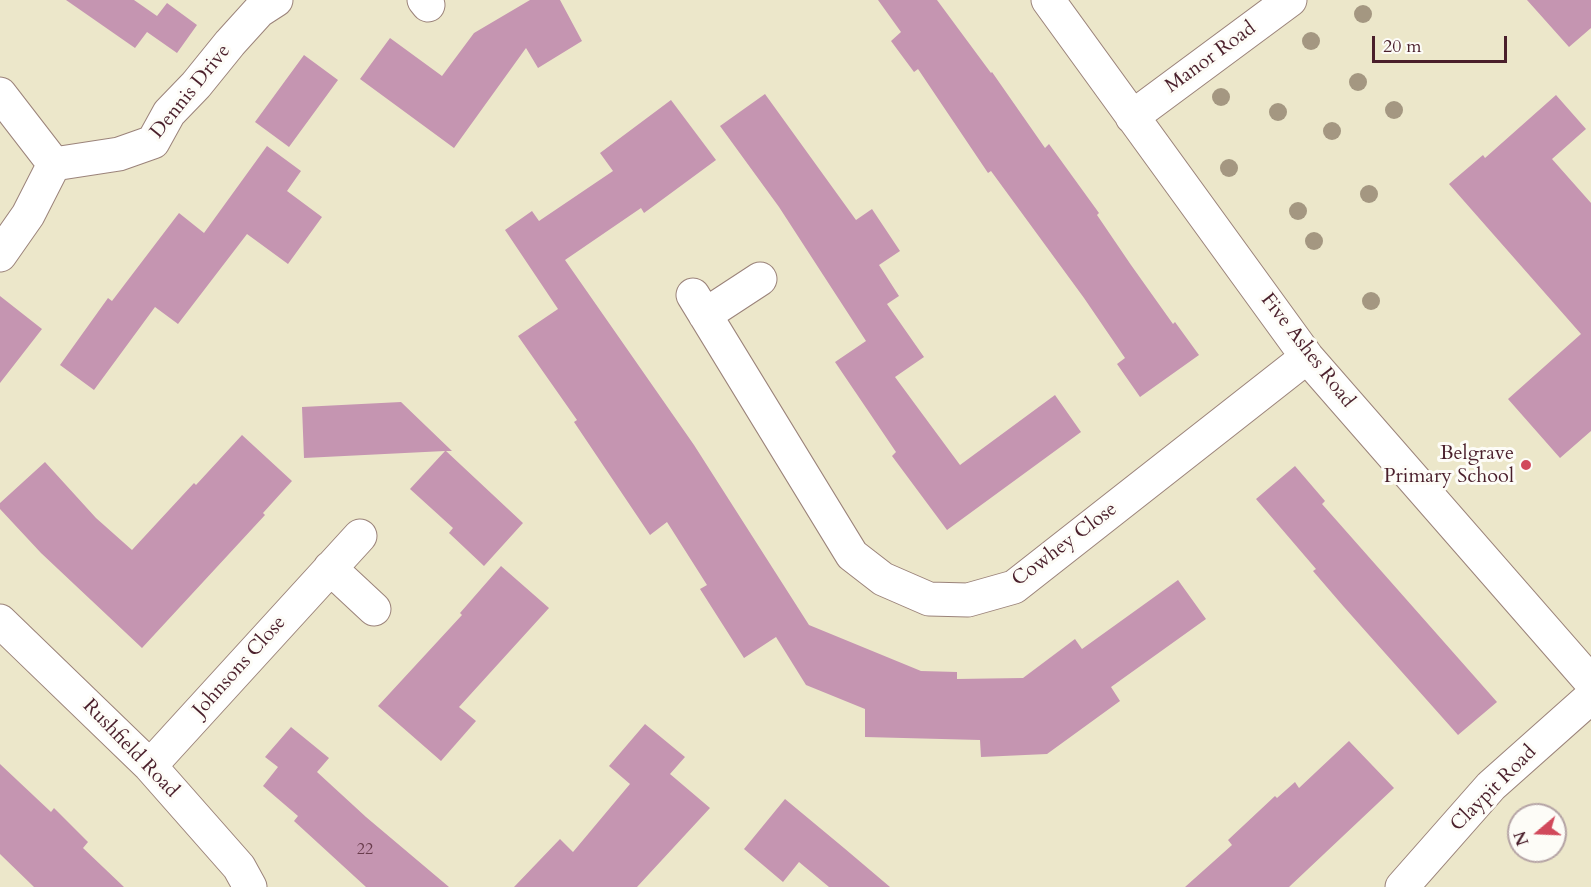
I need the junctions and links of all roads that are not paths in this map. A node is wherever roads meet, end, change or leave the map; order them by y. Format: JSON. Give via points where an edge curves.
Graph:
{"nodes":[{"id":1,"x":276,"y":0,"type":"edge"},
{"id":2,"x":1048,"y":0,"type":"edge"},
{"id":3,"x":1290,"y":0,"type":"edge"},
{"id":4,"x":0,"y":94,"type":"edge"},
{"id":5,"x":1132,"y":117,"type":"junction"},
{"id":6,"x":54,"y":164,"type":"junction"},
{"id":7,"x":0,"y":255,"type":"edge"},
{"id":8,"x":760,"y":279,"type":"dead end"},
{"id":9,"x":1307,"y":357,"type":"junction"},
{"id":10,"x":360,"y":536,"type":"dead end"},
{"id":11,"x":330,"y":568,"type":"junction"},
{"id":12,"x":374,"y":609,"type":"dead end"},
{"id":13,"x":0,"y":621,"type":"edge"},
{"id":14,"x":1591,"y":682,"type":"edge"},
{"id":15,"x":1591,"y":697,"type":"edge"},
{"id":16,"x":150,"y":766,"type":"junction"},
{"id":17,"x":250,"y":887,"type":"edge"},
{"id":18,"x":1402,"y":887,"type":"edge"}],
"edges":[{"from":1,"to":6,"type":"street","name":"Dennis Drive","via":[[260,11],[169,113],[153,142],[119,154]]},
{"from":2,"to":5,"type":"street","name":"Five Ashes Road"},
{"from":3,"to":5,"type":"street","name":"Manor Road"},
{"from":4,"to":6,"type":"street"},
{"from":5,"to":9,"type":"street","name":"Five Ashes Road"},
{"from":6,"to":7,"type":"street","via":[[28,215]]},
{"from":8,"to":9,"type":"street","name":"Cowhey Close","via":[[699,305],[852,555],[883,579],[929,599],[968,600],[1014,587]]},
{"from":9,"to":14,"type":"street","name":"Five Ashes Road"},
{"from":10,"to":11,"type":"street","name":"Johnsons Close"},
{"from":11,"to":12,"type":"street"},
{"from":11,"to":16,"type":"street","name":"Johnsons Close"},
{"from":13,"to":16,"type":"street","name":"Rushfield Road"},
{"from":15,"to":18,"type":"street","name":"Claypit Road","via":[[1491,786]]},
{"from":16,"to":17,"type":"street","name":"Rushfield Road","via":[[239,867]]}]}
